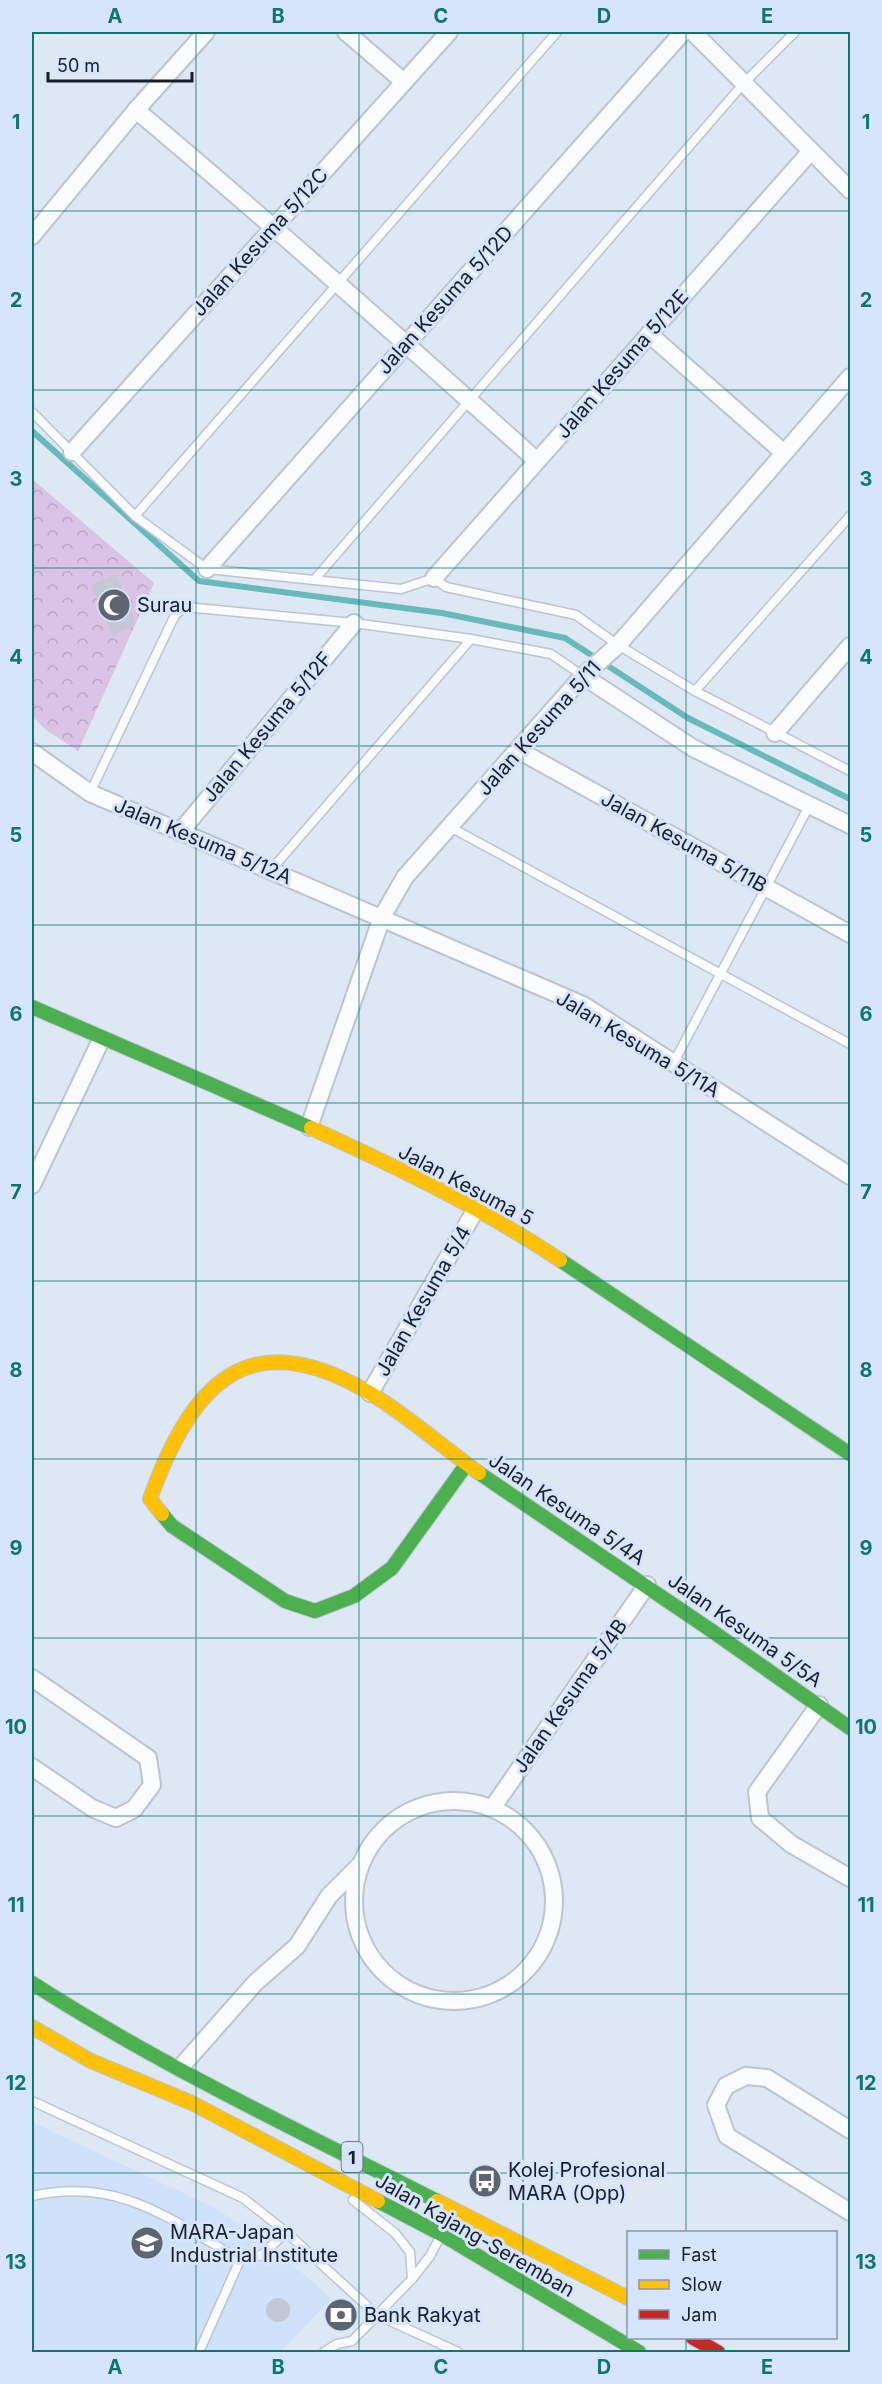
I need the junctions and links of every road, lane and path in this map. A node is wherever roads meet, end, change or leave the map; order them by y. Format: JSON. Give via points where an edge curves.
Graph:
{"nodes":[{"id":1,"x":206,"y":32,"type":"edge"},
{"id":2,"x":346,"y":32,"type":"edge"},
{"id":3,"x":449,"y":32,"type":"edge"},
{"id":4,"x":557,"y":32,"type":"edge"},
{"id":5,"x":683,"y":32,"type":"edge"},
{"id":6,"x":693,"y":32,"type":"edge"},
{"id":7,"x":795,"y":32,"type":"edge"},
{"id":8,"x":404,"y":82,"type":"junction"},
{"id":9,"x":744,"y":83,"type":"junction"},
{"id":10,"x":136,"y":110,"type":"junction"},
{"id":11,"x":811,"y":151,"type":"junction"},
{"id":12,"x":850,"y":190,"type":"edge"},
{"id":13,"x":274,"y":226,"type":"junction"},
{"id":14,"x":32,"y":236,"type":"edge"},
{"id":15,"x":336,"y":284,"type":"junction"},
{"id":16,"x":649,"y":334,"type":"junction"},
{"id":17,"x":406,"y":344,"type":"junction"},
{"id":18,"x":850,"y":377,"type":"edge"},
{"id":19,"x":470,"y":400,"type":"junction"},
{"id":20,"x":32,"y":411,"type":"edge"},
{"id":21,"x":72,"y":452,"type":"junction"},
{"id":22,"x":784,"y":453,"type":"junction"},
{"id":23,"x":537,"y":460,"type":"junction"},
{"id":24,"x":135,"y":516,"type":"junction"},
{"id":25,"x":850,"y":516,"type":"edge"},
{"id":26,"x":207,"y":569,"type":"junction"},
{"id":27,"x":434,"y":578,"type":"junction"},
{"id":28,"x":314,"y":580,"type":"junction"},
{"id":29,"x":354,"y":623,"type":"junction"},
{"id":30,"x":471,"y":639,"type":"junction"},
{"id":31,"x":618,"y":645,"type":"junction"},
{"id":32,"x":850,"y":646,"type":"edge"},
{"id":33,"x":594,"y":666,"type":"junction"},
{"id":34,"x":695,"y":691,"type":"junction"},
{"id":35,"x":775,"y":733,"type":"junction"},
{"id":36,"x":518,"y":750,"type":"junction"},
{"id":37,"x":32,"y":752,"type":"edge"},
{"id":38,"x":850,"y":771,"type":"edge"},
{"id":39,"x":90,"y":793,"type":"junction"},
{"id":40,"x":809,"y":806,"type":"junction"},
{"id":41,"x":850,"y":825,"type":"edge"},
{"id":42,"x":450,"y":827,"type":"junction"},
{"id":43,"x":181,"y":831,"type":"junction"},
{"id":44,"x":271,"y":870,"type":"junction"},
{"id":45,"x":766,"y":887,"type":"junction"},
{"id":46,"x":382,"y":916,"type":"junction"},
{"id":47,"x":850,"y":934,"type":"edge"},
{"id":48,"x":721,"y":973,"type":"junction"},
{"id":49,"x":32,"y":1007,"type":"edge"},
{"id":50,"x":101,"y":1040,"type":"junction"},
{"id":51,"x":850,"y":1044,"type":"edge"},
{"id":52,"x":674,"y":1062,"type":"junction"},
{"id":53,"x":309,"y":1127,"type":"junction"},
{"id":54,"x":850,"y":1176,"type":"edge"},
{"id":55,"x":32,"y":1185,"type":"edge"},
{"id":56,"x":476,"y":1209,"type":"junction"},
{"id":57,"x":370,"y":1393,"type":"junction"},
{"id":58,"x":850,"y":1454,"type":"edge"},
{"id":59,"x":466,"y":1465,"type":"junction"},
{"id":60,"x":647,"y":1585,"type":"junction"},
{"id":61,"x":32,"y":1678,"type":"edge"},
{"id":62,"x":819,"y":1705,"type":"junction"},
{"id":63,"x":850,"y":1728,"type":"edge"},
{"id":64,"x":32,"y":1767,"type":"edge"},
{"id":65,"x":493,"y":1808,"type":"junction"},
{"id":66,"x":359,"y":1866,"type":"junction"},
{"id":67,"x":850,"y":1878,"type":"edge"},
{"id":68,"x":32,"y":1983,"type":"edge"},
{"id":69,"x":32,"y":1997,"type":"edge"},
{"id":70,"x":77,"y":2012,"type":"junction"},
{"id":71,"x":32,"y":2027,"type":"edge"},
{"id":72,"x":59,"y":2059,"type":"dead end"},
{"id":73,"x":180,"y":2068,"type":"junction"},
{"id":74,"x":32,"y":2101,"type":"edge"},
{"id":75,"x":192,"y":2103,"type":"junction"},
{"id":76,"x":850,"y":2130,"type":"edge"},
{"id":77,"x":307,"y":2163,"type":"junction"},
{"id":78,"x":32,"y":2196,"type":"edge"},
{"id":79,"x":850,"y":2212,"type":"edge"},
{"id":80,"x":286,"y":2232,"type":"junction"},
{"id":81,"x":441,"y":2234,"type":"junction"},
{"id":82,"x":240,"y":2260,"type":"junction"},
{"id":83,"x":412,"y":2279,"type":"junction"},
{"id":84,"x":627,"y":2297,"type":"edge"},
{"id":85,"x":377,"y":2315,"type":"junction"},
{"id":86,"x":696,"y":2339,"type":"edge"},
{"id":87,"x":352,"y":2341,"type":"junction"},
{"id":88,"x":199,"y":2352,"type":"edge"},
{"id":89,"x":324,"y":2352,"type":"edge"},
{"id":90,"x":350,"y":2352,"type":"edge"},
{"id":91,"x":458,"y":2352,"type":"edge"},
{"id":92,"x":639,"y":2352,"type":"edge"},
{"id":93,"x":718,"y":2352,"type":"edge"}],
"edges":[{"from":1,"to":10,"type":"street"},
{"from":2,"to":8,"type":"street"},
{"from":3,"to":8,"type":"street","name":"Jalan Kesuma 5/12C"},
{"from":4,"to":15,"type":"lane"},
{"from":5,"to":17,"type":"street","name":"Jalan Kesuma 5/12D"},
{"from":6,"to":9,"type":"street"},
{"from":7,"to":9,"type":"lane"},
{"from":8,"to":13,"type":"street","name":"Jalan Kesuma 5/12C"},
{"from":9,"to":11,"type":"street"},
{"from":9,"to":19,"type":"lane"},
{"from":10,"to":13,"type":"street"},
{"from":10,"to":14,"type":"street"},
{"from":11,"to":12,"type":"street"},
{"from":11,"to":16,"type":"street","name":"Jalan Kesuma 5/12E"},
{"from":13,"to":15,"type":"street"},
{"from":13,"to":21,"type":"street","name":"Jalan Kesuma 5/12C"},
{"from":15,"to":17,"type":"street"},
{"from":15,"to":24,"type":"lane"},
{"from":16,"to":22,"type":"street"},
{"from":16,"to":23,"type":"street","name":"Jalan Kesuma 5/12E"},
{"from":17,"to":19,"type":"street"},
{"from":17,"to":26,"type":"street","name":"Jalan Kesuma 5/12D"},
{"from":18,"to":22,"type":"street","name":"Jalan Kesuma 5/11"},
{"from":19,"to":23,"type":"street"},
{"from":19,"to":28,"type":"lane"},
{"from":20,"to":21,"type":"lane"},
{"from":21,"to":24,"type":"lane"},
{"from":22,"to":31,"type":"street","name":"Jalan Kesuma 5/11"},
{"from":23,"to":27,"type":"street","name":"Jalan Kesuma 5/12E"},
{"from":24,"to":26,"type":"lane"},
{"from":25,"to":34,"type":"lane"},
{"from":26,"to":28,"type":"lane"},
{"from":27,"to":28,"type":"lane","via":[[401,589]]},
{"from":27,"to":31,"type":"lane","via":[[446,587],[576,615]]},
{"from":29,"to":30,"type":"lane"},
{"from":29,"to":39,"type":"lane","via":[[185,606],[175,615]]},
{"from":29,"to":43,"type":"street","name":"Jalan Kesuma 5/12F"},
{"from":30,"to":33,"type":"lane"},
{"from":30,"to":44,"type":"lane"},
{"from":31,"to":33,"type":"street","name":"Jalan Kesuma 5/11"},
{"from":31,"to":34,"type":"lane"},
{"from":32,"to":35,"type":"street"},
{"from":33,"to":36,"type":"street","name":"Jalan Kesuma 5/11"},
{"from":33,"to":40,"type":"street","via":[[693,748]]},
{"from":34,"to":35,"type":"lane"},
{"from":35,"to":38,"type":"lane"},
{"from":36,"to":42,"type":"street","name":"Jalan Kesuma 5/11"},
{"from":36,"to":45,"type":"street","name":"Jalan Kesuma 5/11B"},
{"from":37,"to":39,"type":"street","name":"Jalan Kesuma 5/12A"},
{"from":39,"to":43,"type":"street","name":"Jalan Kesuma 5/12A"},
{"from":40,"to":41,"type":"street"},
{"from":40,"to":45,"type":"lane"},
{"from":42,"to":46,"type":"street","name":"Jalan Kesuma 5/11","via":[[405,877]]},
{"from":42,"to":48,"type":"lane"},
{"from":43,"to":44,"type":"street","name":"Jalan Kesuma 5/12A"},
{"from":44,"to":46,"type":"street","name":"Jalan Kesuma 5/12A"},
{"from":45,"to":47,"type":"street","name":"Jalan Kesuma 5/11B"},
{"from":45,"to":48,"type":"lane"},
{"from":46,"to":52,"type":"street","name":"Jalan Kesuma 5/11A","via":[[583,1005]]},
{"from":46,"to":53,"type":"street","name":"Jalan Kesuma 5/11"},
{"from":48,"to":51,"type":"lane"},
{"from":48,"to":52,"type":"lane"},
{"from":49,"to":50,"type":"street","name":"Jalan Kesuma 5"},
{"from":50,"to":53,"type":"street","name":"Jalan Kesuma 5"},
{"from":50,"to":55,"type":"street"},
{"from":52,"to":54,"type":"street","name":"Jalan Kesuma 5/11A"},
{"from":53,"to":56,"type":"street","name":"Jalan Kesuma 5"},
{"from":56,"to":57,"type":"street","name":"Jalan Kesuma 5/4"},
{"from":56,"to":58,"type":"street","name":"Jalan Kesuma 5","via":[[528,1239]]},
{"from":57,"to":59,"type":"street","name":"Jalan Kesuma 5/4A"},
{"from":57,"to":59,"type":"street","name":"Jalan Kesuma 5/4A","via":[[303,1364],[257,1363],[226,1374],[199,1400],[158,1473],[150,1499],[172,1526],[285,1601],[315,1611],[354,1596],[392,1568]]},
{"from":59,"to":60,"type":"street","name":"Jalan Kesuma 5/4A"},
{"from":60,"to":62,"type":"street","name":"Jalan Kesuma 5/5A"},
{"from":60,"to":65,"type":"street","name":"Jalan Kesuma 5/4B"},
{"from":61,"to":64,"type":"street","via":[[148,1758],[152,1785],[134,1809],[116,1818],[92,1808]]},
{"from":62,"to":63,"type":"street","name":"Jalan Kesuma 5/5A"},
{"from":62,"to":67,"type":"street","via":[[757,1792],[760,1818],[790,1844]]},
{"from":65,"to":66,"type":"street","via":[[462,1800],[429,1803],[400,1816],[375,1838]]},
{"from":65,"to":66,"type":"street","via":[[522,1826],[544,1852],[555,1885],[554,1919],[542,1951],[521,1978],[491,1996],[458,2003],[424,1998],[393,1983],[371,1959],[357,1930],[353,1898]]},
{"from":66,"to":73,"type":"street","via":[[329,1896],[297,1946],[255,1983]]},
{"from":68,"to":70,"type":"street","name":"Jalan Kajang-Seremban","number":"1"},
{"from":69,"to":70,"type":"street"},
{"from":70,"to":73,"type":"street","name":"Jalan Kajang-Seremban","number":"1"},
{"from":71,"to":75,"type":"street","name":"Jalan Kajang-Seremban","number":"1","via":[[91,2061]]},
{"from":72,"to":75,"type":"street","via":[[100,2081],[167,2104]]},
{"from":73,"to":84,"type":"street","name":"Jalan Kajang-Seremban","number":"1"},
{"from":74,"to":80,"type":"lane","via":[[243,2198]]},
{"from":75,"to":77,"type":"street","name":"Jalan Kajang-Seremban","number":"1"},
{"from":76,"to":79,"type":"street","via":[[767,2078],[746,2076],[726,2086],[716,2105],[727,2136]]},
{"from":77,"to":81,"type":"street","name":"Jalan Kajang-Seremban","number":"1"},
{"from":77,"to":83,"type":"lane","via":[[395,2233],[410,2252]]},
{"from":78,"to":82,"type":"lane","via":[[98,2191],[137,2201]]},
{"from":80,"to":82,"type":"lane","via":[[262,2255]]},
{"from":80,"to":85,"type":"lane"},
{"from":81,"to":83,"type":"lane"},
{"from":81,"to":92,"type":"street","name":"Jalan Kajang-Seremban","number":"1"},
{"from":82,"to":88,"type":"lane"},
{"from":83,"to":85,"type":"lane"},
{"from":85,"to":87,"type":"lane"},
{"from":85,"to":91,"type":"lane"},
{"from":86,"to":93,"type":"street"},
{"from":87,"to":89,"type":"lane"},
{"from":87,"to":90,"type":"lane"}]}
